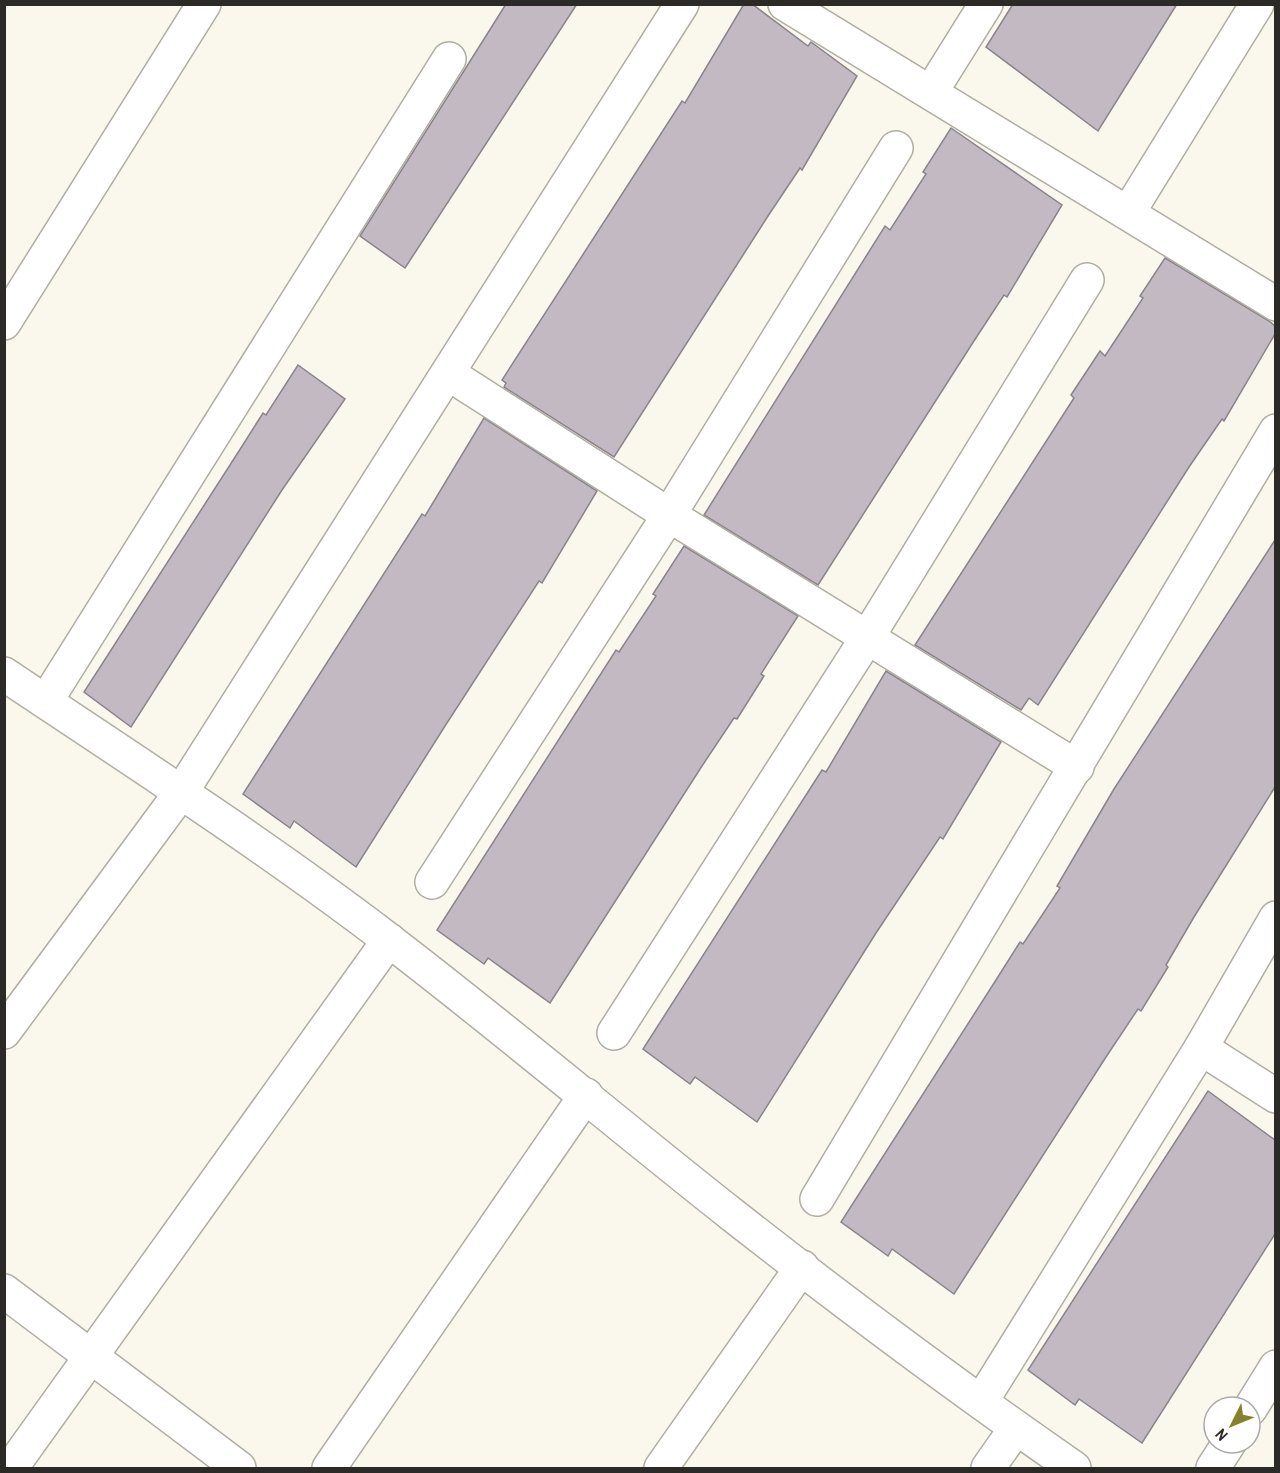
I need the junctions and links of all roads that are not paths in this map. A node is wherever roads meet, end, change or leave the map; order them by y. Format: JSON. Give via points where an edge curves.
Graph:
{"nodes":[{"id":1,"x":204,"y":4,"type":"edge"},
{"id":2,"x":682,"y":4,"type":"edge"},
{"id":3,"x":785,"y":4,"type":"edge"},
{"id":4,"x":986,"y":4,"type":"edge"},
{"id":5,"x":1257,"y":4,"type":"edge"},
{"id":6,"x":449,"y":59,"type":"dead end"},
{"id":7,"x":931,"y":92,"type":"junction"},
{"id":8,"x":896,"y":148,"type":"dead end"},
{"id":9,"x":1128,"y":213,"type":"junction"},
{"id":10,"x":1087,"y":280,"type":"dead end"},
{"id":11,"x":1275,"y":304,"type":"edge"},
{"id":12,"x":4,"y":323,"type":"edge"},
{"id":13,"x":449,"y":374,"type":"junction"},
{"id":14,"x":1275,"y":431,"type":"edge"},
{"id":15,"x":669,"y":515,"type":"junction"},
{"id":16,"x":867,"y":638,"type":"junction"},
{"id":17,"x":4,"y":674,"type":"edge"},
{"id":18,"x":46,"y":701,"type":"junction"},
{"id":19,"x":1077,"y":767,"type":"junction"},
{"id":20,"x":182,"y":791,"type":"junction"},
{"id":21,"x":432,"y":882,"type":"dead end"},
{"id":22,"x":1275,"y":918,"type":"edge"},
{"id":23,"x":389,"y":940,"type":"junction"},
{"id":24,"x":4,"y":1032,"type":"edge"},
{"id":25,"x":614,"y":1033,"type":"dead end"},
{"id":26,"x":1201,"y":1048,"type":"junction"},
{"id":27,"x":586,"y":1095,"type":"junction"},
{"id":28,"x":1275,"y":1096,"type":"edge"},
{"id":29,"x":817,"y":1199,"type":"dead end"},
{"id":30,"x":802,"y":1267,"type":"junction"},
{"id":31,"x":4,"y":1292,"type":"edge"},
{"id":32,"x":92,"y":1356,"type":"junction"},
{"id":33,"x":1275,"y":1367,"type":"edge"},
{"id":34,"x":1258,"y":1395,"type":"edge"},
{"id":35,"x":981,"y":1402,"type":"junction"},
{"id":36,"x":1017,"y":1428,"type":"junction"},
{"id":37,"x":1221,"y":1455,"type":"edge"},
{"id":38,"x":11,"y":1468,"type":"edge"},
{"id":39,"x":239,"y":1468,"type":"edge"},
{"id":40,"x":329,"y":1468,"type":"edge"},
{"id":41,"x":661,"y":1468,"type":"edge"},
{"id":42,"x":988,"y":1468,"type":"edge"},
{"id":43,"x":1074,"y":1468,"type":"edge"},
{"id":44,"x":1213,"y":1468,"type":"edge"}],
"edges":[{"from":1,"to":12,"type":"street"},
{"from":2,"to":13,"type":"street"},
{"from":3,"to":7,"type":"street"},
{"from":4,"to":7,"type":"street"},
{"from":5,"to":9,"type":"street"},
{"from":6,"to":18,"type":"street"},
{"from":7,"to":9,"type":"street"},
{"from":8,"to":15,"type":"street"},
{"from":9,"to":11,"type":"street"},
{"from":10,"to":16,"type":"street"},
{"from":13,"to":15,"type":"street"},
{"from":13,"to":20,"type":"street"},
{"from":14,"to":19,"type":"street"},
{"from":15,"to":16,"type":"street"},
{"from":15,"to":21,"type":"street"},
{"from":16,"to":19,"type":"street"},
{"from":16,"to":25,"type":"street"},
{"from":17,"to":18,"type":"street"},
{"from":18,"to":20,"type":"street"},
{"from":19,"to":29,"type":"street"},
{"from":20,"to":23,"type":"street"},
{"from":20,"to":24,"type":"street"},
{"from":22,"to":26,"type":"street"},
{"from":23,"to":27,"type":"street"},
{"from":23,"to":32,"type":"street"},
{"from":26,"to":28,"type":"street"},
{"from":26,"to":35,"type":"street"},
{"from":27,"to":30,"type":"street"},
{"from":27,"to":40,"type":"street"},
{"from":30,"to":35,"type":"street"},
{"from":30,"to":41,"type":"street"},
{"from":31,"to":32,"type":"street"},
{"from":32,"to":38,"type":"street"},
{"from":32,"to":39,"type":"street"},
{"from":33,"to":34,"type":"street"},
{"from":35,"to":36,"type":"street"},
{"from":36,"to":42,"type":"street"},
{"from":36,"to":43,"type":"street"},
{"from":37,"to":44,"type":"street"}]}
